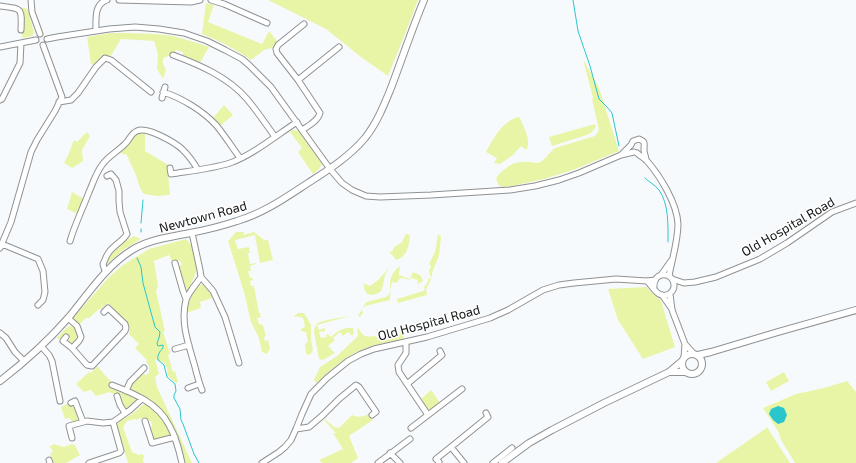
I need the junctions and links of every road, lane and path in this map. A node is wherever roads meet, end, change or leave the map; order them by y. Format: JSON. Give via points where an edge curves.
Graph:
{"nodes":[{"id":1,"x":31,"y":0,"type":"edge"},
{"id":2,"x":107,"y":0,"type":"edge"},
{"id":3,"x":119,"y":0,"type":"edge"},
{"id":4,"x":200,"y":0,"type":"edge"},
{"id":5,"x":210,"y":0,"type":"edge"},
{"id":6,"x":424,"y":0,"type":"edge"},
{"id":7,"x":0,"y":6,"type":"edge"},
{"id":8,"x":266,"y":23,"type":"dead end"},
{"id":9,"x":304,"y":24,"type":"dead end"},
{"id":10,"x":21,"y":30,"type":"dead end"},
{"id":11,"x":96,"y":31,"type":"junction"},
{"id":12,"x":40,"y":34,"type":"junction"},
{"id":13,"x":36,"y":40,"type":"junction"},
{"id":14,"x":47,"y":40,"type":"junction"},
{"id":15,"x":21,"y":43,"type":"junction"},
{"id":16,"x":42,"y":45,"type":"junction"},
{"id":17,"x":0,"y":47,"type":"edge"},
{"id":18,"x":339,"y":47,"type":"dead end"},
{"id":19,"x":172,"y":56,"type":"dead end"},
{"id":20,"x":298,"y":80,"type":"junction"},
{"id":21,"x":151,"y":92,"type":"dead end"},
{"id":22,"x":163,"y":93,"type":"dead end"},
{"id":23,"x":0,"y":100,"type":"edge"},
{"id":24,"x":59,"y":102,"type":"junction"},
{"id":25,"x":297,"y":122,"type":"junction"},
{"id":26,"x":302,"y":130,"type":"junction"},
{"id":27,"x":275,"y":137,"type":"junction"},
{"id":28,"x":631,"y":145,"type":"junction"},
{"id":29,"x":644,"y":150,"type":"junction"},
{"id":30,"x":636,"y":153,"type":"junction"},
{"id":31,"x":622,"y":155,"type":"junction"},
{"id":32,"x":240,"y":158,"type":"junction"},
{"id":33,"x":646,"y":160,"type":"junction"},
{"id":34,"x":170,"y":168,"type":"dead end"},
{"id":35,"x":330,"y":169,"type":"junction"},
{"id":36,"x":198,"y":170,"type":"junction"},
{"id":37,"x":107,"y":176,"type":"dead end"},
{"id":38,"x":856,"y":203,"type":"edge"},
{"id":39,"x":192,"y":233,"type":"junction"},
{"id":40,"x":70,"y":241,"type":"dead end"},
{"id":41,"x":1,"y":246,"type":"edge"},
{"id":42,"x":672,"y":260,"type":"junction"},
{"id":43,"x":175,"y":263,"type":"dead end"},
{"id":44,"x":106,"y":272,"type":"junction"},
{"id":45,"x":662,"y":275,"type":"junction"},
{"id":46,"x":201,"y":277,"type":"junction"},
{"id":47,"x":671,"y":278,"type":"junction"},
{"id":48,"x":655,"y":280,"type":"junction"},
{"id":49,"x":647,"y":281,"type":"junction"},
{"id":50,"x":684,"y":282,"type":"junction"},
{"id":51,"x":654,"y":287,"type":"junction"},
{"id":52,"x":674,"y":287,"type":"junction"},
{"id":53,"x":670,"y":294,"type":"junction"},
{"id":54,"x":662,"y":295,"type":"junction"},
{"id":55,"x":186,"y":298,"type":"junction"},
{"id":56,"x":38,"y":304,"type":"dead end"},
{"id":57,"x":672,"y":310,"type":"junction"},
{"id":58,"x":856,"y":310,"type":"edge"},
{"id":59,"x":104,"y":312,"type":"dead end"},
{"id":60,"x":68,"y":318,"type":"junction"},
{"id":61,"x":0,"y":333,"type":"edge"},
{"id":62,"x":66,"y":337,"type":"dead end"},
{"id":63,"x":406,"y":342,"type":"junction"},
{"id":64,"x":685,"y":344,"type":"junction"},
{"id":65,"x":189,"y":345,"type":"junction"},
{"id":66,"x":41,"y":346,"type":"junction"},
{"id":67,"x":72,"y":348,"type":"junction"},
{"id":68,"x":175,"y":349,"type":"dead end"},
{"id":69,"x":440,"y":351,"type":"dead end"},
{"id":70,"x":711,"y":352,"type":"junction"},
{"id":71,"x":696,"y":355,"type":"junction"},
{"id":72,"x":683,"y":359,"type":"junction"},
{"id":73,"x":24,"y":361,"type":"junction"},
{"id":74,"x":702,"y":362,"type":"junction"},
{"id":75,"x":239,"y":363,"type":"dead end"},
{"id":76,"x":144,"y":368,"type":"dead end"},
{"id":77,"x":669,"y":372,"type":"junction"},
{"id":78,"x":686,"y":372,"type":"junction"},
{"id":79,"x":0,"y":381,"type":"edge"},
{"id":80,"x":199,"y":384,"type":"junction"},
{"id":81,"x":407,"y":384,"type":"junction"},
{"id":82,"x":112,"y":385,"type":"dead end"},
{"id":83,"x":188,"y":388,"type":"dead end"},
{"id":84,"x":462,"y":389,"type":"dead end"},
{"id":85,"x":202,"y":390,"type":"dead end"},
{"id":86,"x":126,"y":391,"type":"junction"},
{"id":87,"x":117,"y":396,"type":"dead end"},
{"id":88,"x":142,"y":398,"type":"junction"},
{"id":89,"x":60,"y":401,"type":"dead end"},
{"id":90,"x":71,"y":403,"type":"dead end"},
{"id":91,"x":486,"y":413,"type":"dead end"},
{"id":92,"x":125,"y":414,"type":"junction"},
{"id":93,"x":372,"y":415,"type":"dead end"},
{"id":94,"x":428,"y":415,"type":"junction"},
{"id":95,"x":67,"y":420,"type":"dead end"},
{"id":96,"x":115,"y":420,"type":"junction"},
{"id":97,"x":145,"y":421,"type":"dead end"},
{"id":98,"x":83,"y":422,"type":"junction"},
{"id":99,"x":69,"y":426,"type":"junction"},
{"id":100,"x":411,"y":428,"type":"dead end"},
{"id":101,"x":296,"y":429,"type":"junction"},
{"id":102,"x":174,"y":437,"type":"junction"},
{"id":103,"x":72,"y":438,"type":"dead end"},
{"id":104,"x":410,"y":439,"type":"dead end"},
{"id":105,"x":451,"y":447,"type":"junction"},
{"id":106,"x":512,"y":448,"type":"dead end"},
{"id":107,"x":390,"y":454,"type":"junction"},
{"id":108,"x":439,"y":462,"type":"dead end"},
{"id":109,"x":89,"y":463,"type":"edge"},
{"id":110,"x":182,"y":463,"type":"edge"},
{"id":111,"x":262,"y":463,"type":"edge"},
{"id":112,"x":378,"y":463,"type":"edge"},
{"id":113,"x":400,"y":463,"type":"edge"},
{"id":114,"x":464,"y":463,"type":"edge"},
{"id":115,"x":493,"y":463,"type":"edge"},
{"id":116,"x":502,"y":463,"type":"edge"}],
"edges":[{"from":1,"to":12,"type":"street","via":[[32,12]]},
{"from":2,"to":11,"type":"street","via":[[99,5],[97,10]]},
{"from":3,"to":4,"type":"street"},
{"from":5,"to":8,"type":"street"},
{"from":6,"to":35,"type":"main road","name":"Newtown Road","via":[[374,126],[365,139]]},
{"from":7,"to":10,"type":"street","via":[[18,8],[22,14]]},
{"from":9,"to":20,"type":"street","via":[[276,49]]},
{"from":11,"to":14,"type":"street"},
{"from":11,"to":25,"type":"street","via":[[135,27],[158,29],[184,33],[207,41],[242,59],[257,72]]},
{"from":12,"to":13,"type":"street"},
{"from":12,"to":14,"type":"street","via":[[45,35]]},
{"from":13,"to":15,"type":"street"},
{"from":13,"to":16,"type":"street"},
{"from":14,"to":16,"type":"street"},
{"from":15,"to":17,"type":"street"},
{"from":15,"to":23,"type":"street","via":[[20,63]]},
{"from":16,"to":24,"type":"street","via":[[62,96]]},
{"from":18,"to":20,"type":"street"},
{"from":19,"to":27,"type":"street","via":[[181,55],[233,86],[247,99]]},
{"from":20,"to":26,"type":"street","via":[[320,113],[317,119]]},
{"from":21,"to":24,"type":"street","via":[[106,58],[71,100]]},
{"from":22,"to":32,"type":"street","via":[[172,95],[207,116]]},
{"from":24,"to":41,"type":"street","via":[[31,152]]},
{"from":25,"to":26,"type":"street"},
{"from":25,"to":27,"type":"street"},
{"from":26,"to":35,"type":"street"},
{"from":27,"to":32,"type":"street"},
{"from":28,"to":29,"type":"street","via":[[633,140],[639,139],[645,144]]},
{"from":28,"to":30,"type":"street"},
{"from":28,"to":31,"type":"street"},
{"from":29,"to":30,"type":"street"},
{"from":29,"to":33,"type":"street"},
{"from":30,"to":31,"type":"street"},
{"from":30,"to":33,"type":"street"},
{"from":31,"to":35,"type":"street","via":[[568,177],[535,186],[431,195],[366,196],[342,183]]},
{"from":32,"to":36,"type":"street","via":[[220,166]]},
{"from":33,"to":42,"type":"street","via":[[671,197],[676,210],[678,224]]},
{"from":34,"to":36,"type":"street","via":[[171,174]]},
{"from":35,"to":39,"type":"main road","name":"Newtown Road","via":[[275,205],[254,215]]},
{"from":36,"to":40,"type":"street","via":[[186,153],[173,143],[152,132],[136,131],[102,164]]},
{"from":37,"to":44,"type":"street","via":[[111,174],[116,180],[120,212],[127,234],[105,259],[103,264]]},
{"from":38,"to":50,"type":"street","name":"Old Hospital Road","via":[[832,212],[760,259],[716,277]]},
{"from":39,"to":44,"type":"main road","name":"Newtown Road","via":[[149,242],[120,258]]},
{"from":39,"to":46,"type":"street"},
{"from":41,"to":56,"type":"street","via":[[38,259],[43,271],[45,292],[43,300]]},
{"from":42,"to":45,"type":"street"},
{"from":42,"to":47,"type":"street"},
{"from":43,"to":55,"type":"street"},
{"from":44,"to":60,"type":"main road","name":"Newtown Road"},
{"from":45,"to":47,"type":"street"},
{"from":45,"to":48,"type":"street"},
{"from":46,"to":55,"type":"street"},
{"from":46,"to":75,"type":"street","via":[[213,291],[225,317]]},
{"from":47,"to":50,"type":"street","name":"Old Hospital Road"},
{"from":47,"to":52,"type":"street"},
{"from":48,"to":49,"type":"street","name":"Old Hospital Road"},
{"from":48,"to":51,"type":"street"},
{"from":49,"to":51,"type":"street"},
{"from":49,"to":63,"type":"street","name":"Old Hospital Road","via":[[616,279],[559,285],[543,290],[490,318]]},
{"from":50,"to":52,"type":"street","name":"Old Hospital Road"},
{"from":51,"to":54,"type":"street","via":[[658,294]]},
{"from":52,"to":53,"type":"street"},
{"from":53,"to":54,"type":"street"},
{"from":53,"to":57,"type":"street"},
{"from":54,"to":57,"type":"street"},
{"from":55,"to":65,"type":"street","via":[[184,322]]},
{"from":57,"to":64,"type":"street"},
{"from":58,"to":70,"type":"main road"},
{"from":59,"to":67,"type":"street","via":[[108,308],[125,324],[125,331],[92,366],[87,365]]},
{"from":60,"to":66,"type":"main road","name":"Newtown Road"},
{"from":60,"to":67,"type":"street","via":[[77,326],[81,337]]},
{"from":61,"to":73,"type":"street"},
{"from":62,"to":67,"type":"street","via":[[63,340]]},
{"from":63,"to":81,"type":"street","via":[[406,353],[398,368]]},
{"from":63,"to":101,"type":"street","name":"Old Hospital Road","via":[[374,349],[348,361],[311,394]]},
{"from":64,"to":71,"type":"street"},
{"from":64,"to":72,"type":"street"},
{"from":65,"to":68,"type":"street"},
{"from":65,"to":80,"type":"street"},
{"from":66,"to":73,"type":"main road","name":"Newtown Road"},
{"from":66,"to":89,"type":"street","via":[[52,361]]},
{"from":69,"to":81,"type":"street","via":[[442,355]]},
{"from":70,"to":71,"type":"main road"},
{"from":70,"to":74,"type":"main road"},
{"from":71,"to":72,"type":"main road","via":[[690,354]]},
{"from":71,"to":74,"type":"main road"},
{"from":72,"to":77,"type":"main road"},
{"from":72,"to":78,"type":"main road","via":[[682,365]]},
{"from":73,"to":79,"type":"main road","name":"Newtown Road"},
{"from":74,"to":78,"type":"main road","via":[[697,372]]},
{"from":76,"to":86,"type":"street","via":[[130,382]]},
{"from":77,"to":78,"type":"main road"},
{"from":77,"to":116,"type":"main road","via":[[552,430]]},
{"from":80,"to":83,"type":"street"},
{"from":80,"to":85,"type":"street"},
{"from":81,"to":94,"type":"street"},
{"from":82,"to":86,"type":"street"},
{"from":84,"to":94,"type":"street"},
{"from":86,"to":88,"type":"street"},
{"from":87,"to":92,"type":"street"},
{"from":88,"to":92,"type":"street"},
{"from":88,"to":102,"type":"street","via":[[163,415]]},
{"from":90,"to":98,"type":"street","via":[[75,401]]},
{"from":91,"to":105,"type":"street","via":[[488,417]]},
{"from":92,"to":96,"type":"street"},
{"from":93,"to":101,"type":"street","via":[[376,412],[356,385],[309,427]]},
{"from":94,"to":100,"type":"street"},
{"from":95,"to":99,"type":"street"},
{"from":96,"to":98,"type":"street","via":[[103,423]]},
{"from":96,"to":109,"type":"street","via":[[120,453]]},
{"from":97,"to":102,"type":"street","via":[[152,443]]},
{"from":98,"to":99,"type":"street"},
{"from":99,"to":103,"type":"street"},
{"from":101,"to":111,"type":"street","name":"Old Hospital Road","via":[[285,447]]},
{"from":102,"to":110,"type":"street"},
{"from":104,"to":107,"type":"street"},
{"from":105,"to":108,"type":"street","via":[[436,459]]},
{"from":105,"to":114,"type":"street"},
{"from":106,"to":115,"type":"street"},
{"from":107,"to":112,"type":"street"},
{"from":107,"to":113,"type":"street"}]}
